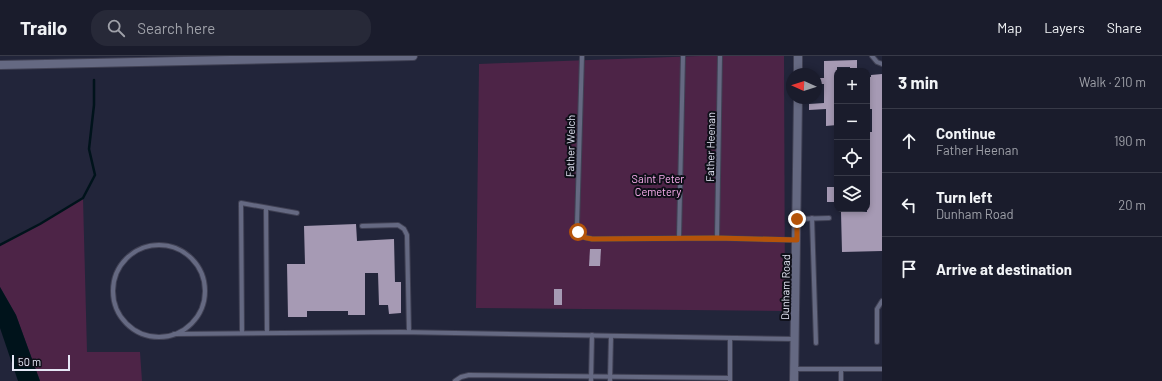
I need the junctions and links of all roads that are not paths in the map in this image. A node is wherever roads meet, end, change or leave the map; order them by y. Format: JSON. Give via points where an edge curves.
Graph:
{"nodes":[{"id":1,"x":413,"y":56,"type":"edge"},
{"id":2,"x":582,"y":56,"type":"edge"},
{"id":3,"x":683,"y":56,"type":"edge"},
{"id":4,"x":720,"y":56,"type":"edge"},
{"id":5,"x":798,"y":56,"type":"edge"},
{"id":6,"x":872,"y":56,"type":"edge"},
{"id":7,"x":363,"y":57,"type":"edge"},
{"id":8,"x":882,"y":64,"type":"edge"},
{"id":9,"x":0,"y":65,"type":"edge"},
{"id":10,"x":798,"y":68,"type":"edge"},
{"id":11,"x":798,"y":104,"type":"edge"},
{"id":12,"x":266,"y":208,"type":"junction"},
{"id":13,"x":297,"y":213,"type":"dead end"},
{"id":14,"x":812,"y":218,"type":"junction"},
{"id":15,"x":829,"y":218,"type":"dead end"},
{"id":16,"x":797,"y":219,"type":"junction"},
{"id":17,"x":362,"y":226,"type":"dead end"},
{"id":18,"x":679,"y":238,"type":"junction"},
{"id":19,"x":717,"y":238,"type":"junction"},
{"id":20,"x":797,"y":240,"type":"junction"},
{"id":21,"x":881,"y":303,"type":"edge"},
{"id":22,"x":410,"y":332,"type":"junction"},
{"id":23,"x":242,"y":333,"type":"junction"},
{"id":24,"x":267,"y":333,"type":"junction"},
{"id":25,"x":174,"y":334,"type":"junction"},
{"id":26,"x":592,"y":335,"type":"junction"},
{"id":27,"x":611,"y":336,"type":"junction"},
{"id":28,"x":730,"y":338,"type":"junction"},
{"id":29,"x":795,"y":339,"type":"junction"},
{"id":30,"x":877,"y":342,"type":"dead end"},
{"id":31,"x":816,"y":343,"type":"dead end"},
{"id":32,"x":795,"y":368,"type":"junction"},
{"id":33,"x":841,"y":369,"type":"junction"},
{"id":34,"x":882,"y":369,"type":"edge"},
{"id":35,"x":591,"y":379,"type":"edge"},
{"id":36,"x":610,"y":379,"type":"edge"},
{"id":37,"x":730,"y":380,"type":"edge"},
{"id":38,"x":455,"y":381,"type":"edge"},
{"id":39,"x":794,"y":381,"type":"edge"},
{"id":40,"x":841,"y":381,"type":"edge"}],
"edges":[{"from":1,"to":7,"type":"street"},
{"from":2,"to":18,"type":"lane","name":"Father Welch","via":[[577,225],[580,236],[592,239]]},
{"from":3,"to":18,"type":"lane"},
{"from":4,"to":19,"type":"lane","name":"Father Heenan"},
{"from":5,"to":10,"type":"street"},
{"from":6,"to":8,"type":"lane"},
{"from":7,"to":9,"type":"street"},
{"from":11,"to":16,"type":"street","name":"Dunham Road"},
{"from":12,"to":13,"type":"lane"},
{"from":12,"to":23,"type":"lane","via":[[241,203]]},
{"from":12,"to":24,"type":"lane"},
{"from":14,"to":15,"type":"lane"},
{"from":14,"to":16,"type":"lane"},
{"from":14,"to":31,"type":"lane"},
{"from":16,"to":20,"type":"street","name":"Dunham Road"},
{"from":17,"to":22,"type":"lane","via":[[398,225],[404,229],[407,236]]},
{"from":18,"to":19,"type":"lane"},
{"from":19,"to":20,"type":"lane"},
{"from":20,"to":29,"type":"street","name":"Dunham Road"},
{"from":21,"to":30,"type":"lane","via":[[877,309]]},
{"from":22,"to":24,"type":"lane"},
{"from":22,"to":26,"type":"lane"},
{"from":23,"to":24,"type":"lane"},
{"from":23,"to":25,"type":"lane"},
{"from":25,"to":25,"type":"lane","via":[[165,337],[149,336],[134,330],[123,320],[115,306],[115,276],[122,263],[146,246],[160,244],[175,247],[188,255],[198,266],[204,279],[205,295],[201,310],[192,323]]},
{"from":26,"to":27,"type":"lane"},
{"from":26,"to":35,"type":"lane"},
{"from":27,"to":28,"type":"lane"},
{"from":27,"to":36,"type":"lane"},
{"from":28,"to":29,"type":"lane"},
{"from":28,"to":37,"type":"lane"},
{"from":29,"to":32,"type":"street","name":"Dunham Road"},
{"from":32,"to":33,"type":"lane"},
{"from":32,"to":39,"type":"street","name":"Dunham Road"},
{"from":33,"to":34,"type":"lane"},
{"from":33,"to":40,"type":"lane"},
{"from":35,"to":36,"type":"lane"},
{"from":35,"to":38,"type":"lane","via":[[469,375],[461,376]]},
{"from":36,"to":37,"type":"lane"}]}
